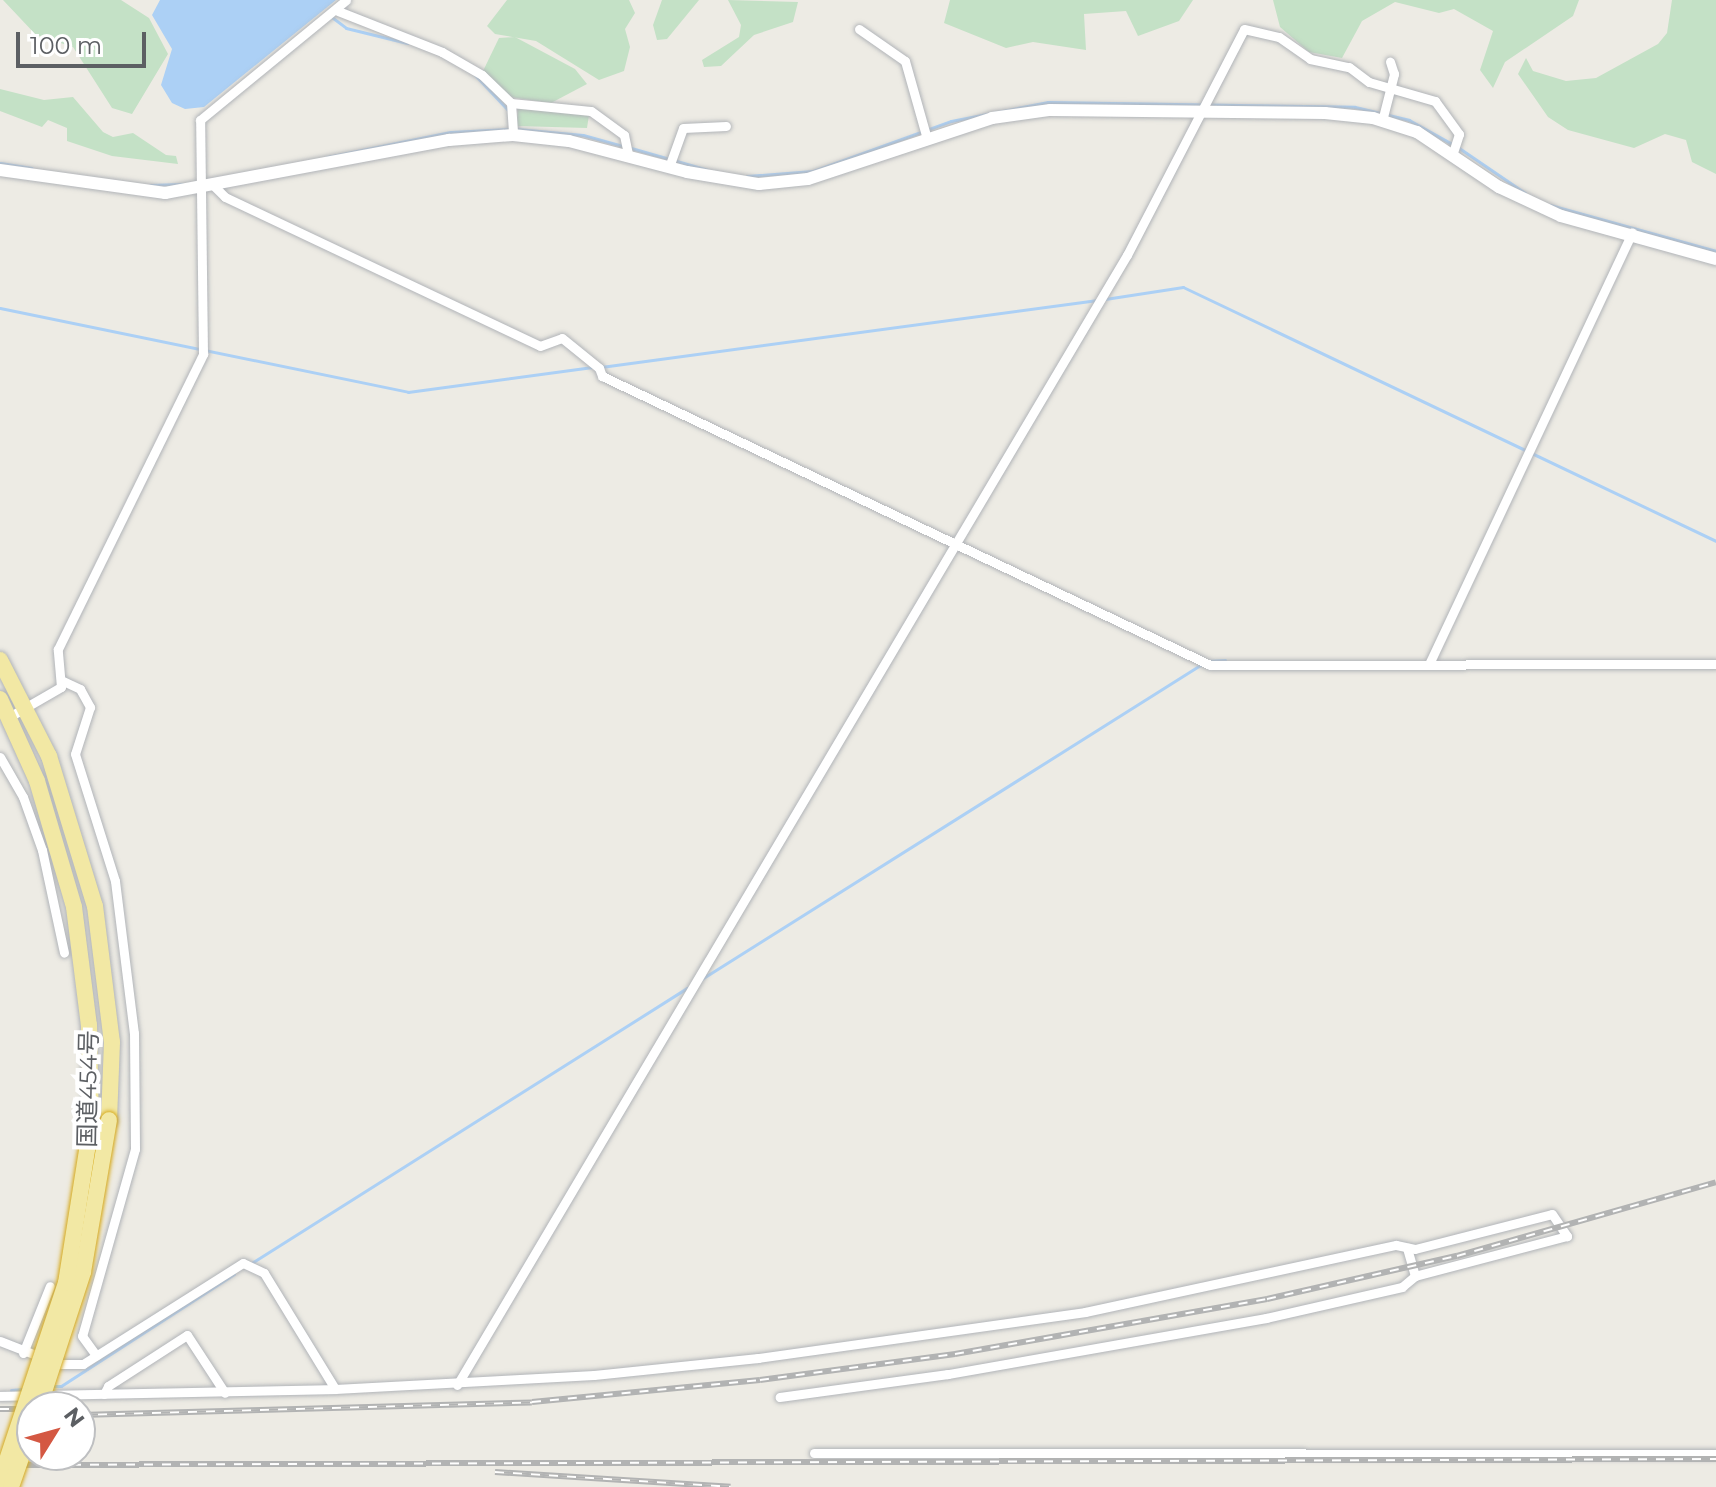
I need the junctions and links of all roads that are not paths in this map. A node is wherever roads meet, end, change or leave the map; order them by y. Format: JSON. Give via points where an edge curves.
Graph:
{"nodes":[{"id":1,"x":346,"y":0,"type":"edge"},
{"id":2,"x":338,"y":11,"type":"junction"},
{"id":3,"x":859,"y":29,"type":"dead end"},
{"id":4,"x":1390,"y":62,"type":"dead end"},
{"id":5,"x":1391,"y":88,"type":"junction"},
{"id":6,"x":511,"y":103,"type":"junction"},
{"id":7,"x":1204,"y":111,"type":"junction"},
{"id":8,"x":1382,"y":121,"type":"junction"},
{"id":9,"x":726,"y":126,"type":"dead end"},
{"id":10,"x":513,"y":135,"type":"junction"},
{"id":11,"x":927,"y":139,"type":"junction"},
{"id":12,"x":1453,"y":152,"type":"junction"},
{"id":13,"x":628,"y":154,"type":"junction"},
{"id":14,"x":669,"y":167,"type":"junction"},
{"id":15,"x":0,"y":170,"type":"edge"},
{"id":16,"x":208,"y":188,"type":"junction"},
{"id":17,"x":1632,"y":232,"type":"junction"},
{"id":18,"x":1716,"y":259,"type":"edge"},
{"id":19,"x":955,"y":546,"type":"junction"},
{"id":20,"x":0,"y":660,"type":"edge"},
{"id":21,"x":1429,"y":664,"type":"junction"},
{"id":22,"x":1716,"y":664,"type":"edge"},
{"id":23,"x":63,"y":681,"type":"junction"},
{"id":24,"x":26,"y":705,"type":"junction"},
{"id":25,"x":2,"y":708,"type":"edge"},
{"id":26,"x":1,"y":763,"type":"edge"},
{"id":27,"x":64,"y":953,"type":"dead end"},
{"id":28,"x":1407,"y":1248,"type":"junction"},
{"id":29,"x":1415,"y":1276,"type":"junction"},
{"id":30,"x":50,"y":1286,"type":"dead end"},
{"id":31,"x":0,"y":1341,"type":"edge"},
{"id":32,"x":23,"y":1353,"type":"junction"},
{"id":33,"x":96,"y":1355,"type":"junction"},
{"id":34,"x":457,"y":1385,"type":"junction"},
{"id":35,"x":335,"y":1389,"type":"junction"},
{"id":36,"x":44,"y":1391,"type":"edge"},
{"id":37,"x":225,"y":1393,"type":"junction"},
{"id":38,"x":104,"y":1394,"type":"junction"},
{"id":39,"x":0,"y":1396,"type":"edge"},
{"id":40,"x":780,"y":1397,"type":"dead end"},
{"id":41,"x":814,"y":1453,"type":"dead end"},
{"id":42,"x":1716,"y":1454,"type":"edge"},
{"id":43,"x":0,"y":1481,"type":"edge"}],
"edges":[{"from":1,"to":2,"type":"street"},
{"from":2,"to":6,"type":"street","via":[[457,58]]},
{"from":2,"to":16,"type":"street","via":[[200,120]]},
{"from":3,"to":11,"type":"street","via":[[905,61]]},
{"from":4,"to":5,"type":"street","via":[[1395,69]]},
{"from":5,"to":7,"type":"street","via":[[1365,80],[1349,67],[1310,59],[1279,37],[1244,29]]},
{"from":5,"to":8,"type":"street"},
{"from":5,"to":12,"type":"street","via":[[1435,101],[1444,109],[1459,134]]},
{"from":6,"to":10,"type":"street"},
{"from":6,"to":13,"type":"street","via":[[591,111],[624,135]]},
{"from":7,"to":8,"type":"street","via":[[1325,113]]},
{"from":7,"to":11,"type":"street","via":[[1050,110],[992,118]]},
{"from":7,"to":19,"type":"street","via":[[1127,255]]},
{"from":8,"to":12,"type":"street"},
{"from":9,"to":14,"type":"street","via":[[683,128]]},
{"from":10,"to":13,"type":"street"},
{"from":10,"to":16,"type":"street","via":[[449,140]]},
{"from":11,"to":14,"type":"street","via":[[784,183],[734,182]]},
{"from":12,"to":17,"type":"street","via":[[1534,206]]},
{"from":13,"to":14,"type":"street"},
{"from":15,"to":16,"type":"street","via":[[130,191]]},
{"from":16,"to":19,"type":"street","via":[[540,346],[562,338],[602,376]]},
{"from":16,"to":23,"type":"street","via":[[203,354],[58,649]]},
{"from":17,"to":18,"type":"street"},
{"from":17,"to":21,"type":"street"},
{"from":19,"to":21,"type":"street","via":[[1209,666]]},
{"from":19,"to":34,"type":"street","via":[[681,998]]},
{"from":20,"to":24,"type":"highway","name":"国道454号"},
{"from":21,"to":22,"type":"street"},
{"from":23,"to":24,"type":"street","via":[[55,692]]},
{"from":23,"to":33,"type":"street","via":[[80,689],[90,707],[75,754],[115,881],[134,1033],[135,1149],[82,1336]]},
{"from":24,"to":25,"type":"street"},
{"from":24,"to":36,"type":"highway","name":"国道454号","bridge":true,"via":[[77,836],[95,906],[112,1042],[109,1120],[83,1272]]},
{"from":25,"to":43,"type":"highway","name":"国道454号","bridge":true,"via":[[54,830],[74,907],[87,995],[91,1125],[66,1283]]},
{"from":26,"to":27,"type":"street","via":[[42,850]]},
{"from":28,"to":29,"type":"street"},
{"from":28,"to":29,"type":"street","via":[[1552,1214],[1567,1236]]},
{"from":28,"to":34,"type":"street","via":[[1396,1245],[1099,1309],[924,1336],[624,1372]]},
{"from":29,"to":40,"type":"street","via":[[1402,1287],[1266,1318],[948,1374]]},
{"from":30,"to":32,"type":"street"},
{"from":31,"to":32,"type":"street"},
{"from":32,"to":33,"type":"street","via":[[73,1366]]},
{"from":33,"to":35,"type":"street","via":[[243,1263],[264,1273]]},
{"from":34,"to":35,"type":"street"},
{"from":35,"to":37,"type":"street"},
{"from":37,"to":38,"type":"street"},
{"from":37,"to":38,"type":"street","via":[[187,1335],[108,1386]]},
{"from":38,"to":39,"type":"street"},
{"from":41,"to":42,"type":"street"}]}
